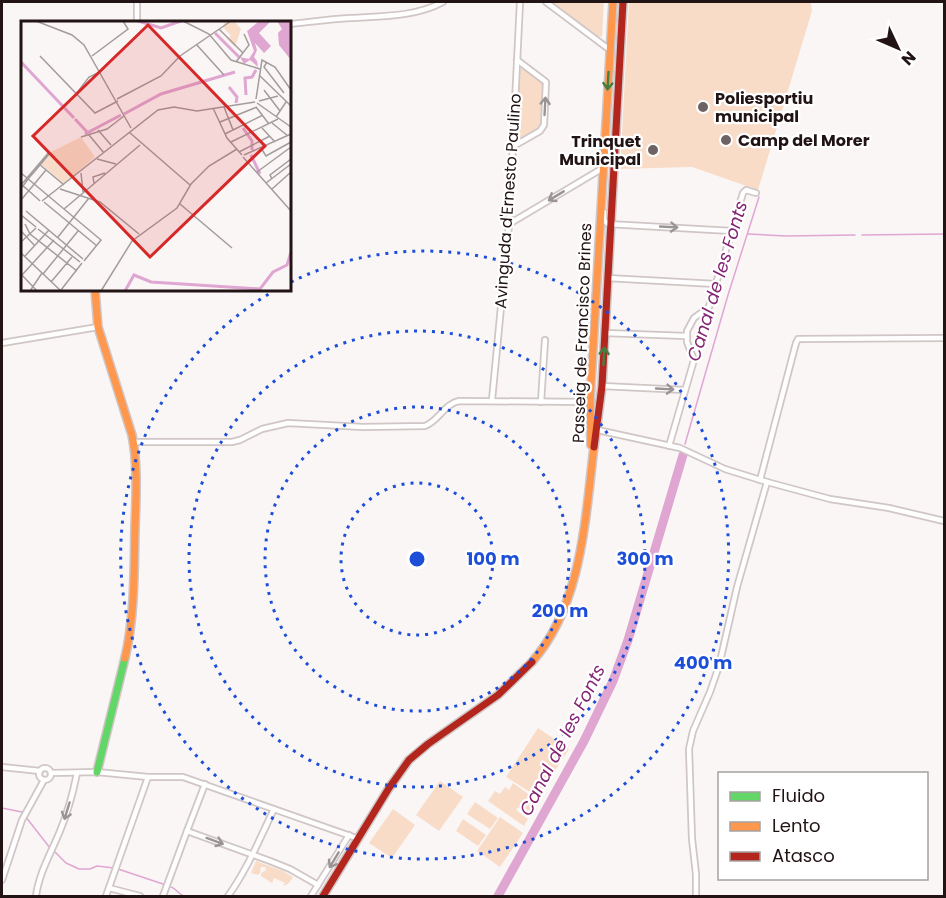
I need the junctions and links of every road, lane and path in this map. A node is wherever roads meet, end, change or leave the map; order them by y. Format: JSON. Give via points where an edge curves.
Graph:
{"nodes":[{"id":1,"x":137,"y":2,"type":"edge"},
{"id":2,"x":443,"y":2,"type":"edge"},
{"id":3,"x":520,"y":2,"type":"edge"},
{"id":4,"x":546,"y":2,"type":"edge"},
{"id":5,"x":613,"y":2,"type":"edge"},
{"id":6,"x":622,"y":2,"type":"edge"},
{"id":7,"x":137,"y":21,"type":"edge"},
{"id":8,"x":291,"y":24,"type":"edge"},
{"id":9,"x":610,"y":50,"type":"junction"},
{"id":10,"x":517,"y":60,"type":"junction"},
{"id":11,"x":512,"y":147,"type":"junction"},
{"id":12,"x":603,"y":168,"type":"junction"},
{"id":13,"x":602,"y":192,"type":"junction"},
{"id":14,"x":756,"y":193,"type":"dead end"},
{"id":15,"x":508,"y":224,"type":"junction"},
{"id":16,"x":610,"y":224,"type":"junction"},
{"id":17,"x":732,"y":231,"type":"junction"},
{"id":18,"x":607,"y":278,"type":"junction"},
{"id":19,"x":716,"y":284,"type":"junction"},
{"id":20,"x":95,"y":291,"type":"edge"},
{"id":21,"x":98,"y":327,"type":"junction"},
{"id":22,"x":605,"y":333,"type":"junction"},
{"id":23,"x":686,"y":336,"type":"junction"},
{"id":24,"x":945,"y":338,"type":"edge"},
{"id":25,"x":545,"y":340,"type":"dead end"},
{"id":26,"x":2,"y":343,"type":"edge"},
{"id":27,"x":602,"y":386,"type":"junction"},
{"id":28,"x":685,"y":390,"type":"junction"},
{"id":29,"x":492,"y":400,"type":"junction"},
{"id":30,"x":541,"y":402,"type":"junction"},
{"id":31,"x":600,"y":404,"type":"junction"},
{"id":32,"x":590,"y":405,"type":"junction"},
{"id":33,"x":597,"y":429,"type":"junction"},
{"id":34,"x":134,"y":442,"type":"junction"},
{"id":35,"x":669,"y":446,"type":"junction"},
{"id":36,"x":590,"y":477,"type":"junction"},
{"id":37,"x":760,"y":480,"type":"junction"},
{"id":38,"x":766,"y":482,"type":"junction"},
{"id":39,"x":945,"y":521,"type":"edge"},
{"id":40,"x":2,"y":767,"type":"edge"},
{"id":41,"x":40,"y":771,"type":"junction"},
{"id":42,"x":51,"y":772,"type":"junction"},
{"id":43,"x":97,"y":772,"type":"junction"},
{"id":44,"x":77,"y":773,"type":"junction"},
{"id":45,"x":148,"y":777,"type":"junction"},
{"id":46,"x":44,"y":780,"type":"junction"},
{"id":47,"x":205,"y":784,"type":"junction"},
{"id":48,"x":274,"y":809,"type":"junction"},
{"id":49,"x":187,"y":831,"type":"junction"},
{"id":50,"x":349,"y":835,"type":"junction"},
{"id":51,"x":359,"y":839,"type":"junction"},
{"id":52,"x":252,"y":854,"type":"junction"},
{"id":53,"x":2,"y":877,"type":"edge"},
{"id":54,"x":318,"y":885,"type":"junction"},
{"id":55,"x":109,"y":888,"type":"junction"},
{"id":56,"x":36,"y":897,"type":"edge"},
{"id":57,"x":106,"y":897,"type":"edge"},
{"id":58,"x":140,"y":897,"type":"edge"},
{"id":59,"x":163,"y":897,"type":"edge"},
{"id":60,"x":228,"y":897,"type":"edge"},
{"id":61,"x":311,"y":897,"type":"edge"},
{"id":62,"x":323,"y":897,"type":"edge"},
{"id":63,"x":696,"y":897,"type":"edge"}],
"edges":[{"from":1,"to":7,"type":"street"},
{"from":2,"to":8,"type":"street","via":[[406,14]]},
{"from":3,"to":10,"type":"street","name":"Avinguda d'Ernesto Paulino"},
{"from":4,"to":9,"type":"street"},
{"from":5,"to":9,"type":"street","name":"Passeig de Francisco Brines"},
{"from":6,"to":16,"type":"street","name":"Passeig de Francisco Brines"},
{"from":9,"to":12,"type":"street","name":"Passeig de Francisco Brines","one_way":true},
{"from":10,"to":11,"type":"street","name":"Avinguda d'Ernesto Paulino"},
{"from":11,"to":10,"type":"street","one_way":true,"via":[[542,129],[546,82]]},
{"from":11,"to":15,"type":"street","name":"Avinguda d'Ernesto Paulino"},
{"from":12,"to":13,"type":"street","name":"Passeig de Francisco Brines"},
{"from":12,"to":15,"type":"street","one_way":true},
{"from":13,"to":16,"type":"street","via":[[604,220]]},
{"from":13,"to":32,"type":"street","name":"Passeig de Francisco Brines"},
{"from":14,"to":17,"type":"street","via":[[743,193]]},
{"from":15,"to":29,"type":"street","name":"Avinguda d'Ernesto Paulino"},
{"from":16,"to":17,"type":"street","one_way":true},
{"from":16,"to":18,"type":"street","name":"Passeig de Francisco Brines"},
{"from":17,"to":19,"type":"street"},
{"from":18,"to":19,"type":"street"},
{"from":18,"to":22,"type":"street","name":"Passeig de Francisco Brines"},
{"from":19,"to":23,"type":"street","via":[[709,307],[694,318]]},
{"from":20,"to":21,"type":"street"},
{"from":21,"to":26,"type":"street"},
{"from":21,"to":34,"type":"street"},
{"from":22,"to":23,"type":"street"},
{"from":27,"to":22,"type":"street","name":"Passeig de Francisco Brines","one_way":true},
{"from":23,"to":28,"type":"street","via":[[694,358]]},
{"from":24,"to":37,"type":"street","via":[[797,341]]},
{"from":25,"to":30,"type":"street"},
{"from":27,"to":28,"type":"street","one_way":true},
{"from":27,"to":31,"type":"street","name":"Passeig de Francisco Brines"},
{"from":28,"to":35,"type":"street"},
{"from":29,"to":30,"type":"street"},
{"from":29,"to":34,"type":"street","via":[[453,402],[432,424],[425,426],[288,423],[256,430],[236,441]]},
{"from":30,"to":32,"type":"street"},
{"from":31,"to":32,"type":"street"},
{"from":31,"to":33,"type":"street","name":"Passeig de Francisco Brines"},
{"from":32,"to":33,"type":"street"},
{"from":32,"to":36,"type":"street","name":"Passeig de Francisco Brines"},
{"from":33,"to":35,"type":"street"},
{"from":33,"to":36,"type":"street","name":"Passeig de Francisco Brines"},
{"from":34,"to":43,"type":"street","via":[[132,612]]},
{"from":35,"to":37,"type":"street","via":[[688,451],[724,470]]},
{"from":36,"to":51,"type":"street","via":[[574,579],[546,645],[505,689],[409,760]]},
{"from":37,"to":38,"type":"street"},
{"from":38,"to":39,"type":"street"},
{"from":38,"to":63,"type":"street","via":[[717,673],[688,749]]},
{"from":40,"to":41,"type":"street"},
{"from":41,"to":42,"type":"street","via":[[47,768]]},
{"from":41,"to":46,"type":"street"},
{"from":42,"to":44,"type":"street"},
{"from":42,"to":46,"type":"street","via":[[49,779]]},
{"from":43,"to":44,"type":"street"},
{"from":43,"to":45,"type":"street"},
{"from":44,"to":56,"type":"street","one_way":true},
{"from":45,"to":47,"type":"street","via":[[176,776]]},
{"from":45,"to":55,"type":"street"},
{"from":46,"to":53,"type":"street","via":[[24,815]]},
{"from":47,"to":48,"type":"street"},
{"from":47,"to":49,"type":"street"},
{"from":48,"to":50,"type":"street"},
{"from":48,"to":52,"type":"street"},
{"from":49,"to":52,"type":"street","one_way":true},
{"from":49,"to":59,"type":"street"},
{"from":50,"to":51,"type":"street"},
{"from":50,"to":54,"type":"street","one_way":true},
{"from":51,"to":62,"type":"street"},
{"from":52,"to":54,"type":"street"},
{"from":52,"to":60,"type":"street"},
{"from":54,"to":61,"type":"street"},
{"from":55,"to":57,"type":"street"},
{"from":55,"to":58,"type":"street"}]}
